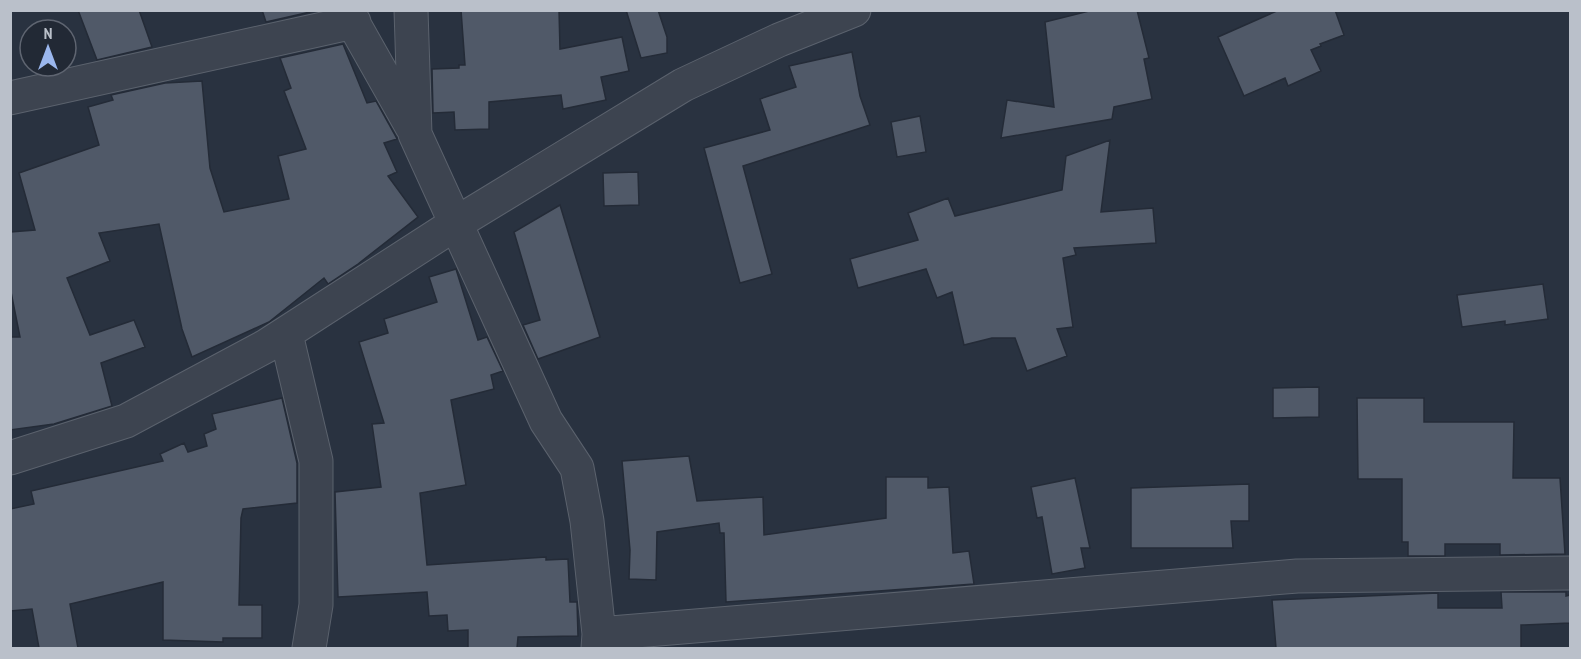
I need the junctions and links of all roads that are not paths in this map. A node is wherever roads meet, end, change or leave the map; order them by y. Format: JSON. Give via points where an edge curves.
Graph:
{"nodes":[{"id":1,"x":411,"y":10,"type":"edge"},
{"id":2,"x":854,"y":10,"type":"edge"},
{"id":3,"x":350,"y":16,"type":"edge"},
{"id":4,"x":10,"y":98,"type":"edge"},
{"id":5,"x":416,"y":134,"type":"junction"},
{"id":6,"x":455,"y":224,"type":"junction"},
{"id":7,"x":286,"y":334,"type":"junction"},
{"id":8,"x":10,"y":459,"type":"edge"},
{"id":9,"x":1570,"y":573,"type":"edge"},
{"id":10,"x":598,"y":641,"type":"edge"},
{"id":11,"x":309,"y":648,"type":"edge"}],
"edges":[{"from":1,"to":5,"type":"street"},
{"from":2,"to":6,"type":"street","via":[[683,85]]},
{"from":3,"to":4,"type":"street"},
{"from":3,"to":5,"type":"street"},
{"from":5,"to":6,"type":"street"},
{"from":6,"to":7,"type":"street"},
{"from":6,"to":10,"type":"street","via":[[546,421],[577,468],[587,521]]},
{"from":7,"to":8,"type":"street","via":[[126,421]]},
{"from":7,"to":11,"type":"street","via":[[316,461],[316,605]]},
{"from":9,"to":10,"type":"street","via":[[1297,576]]}]}
